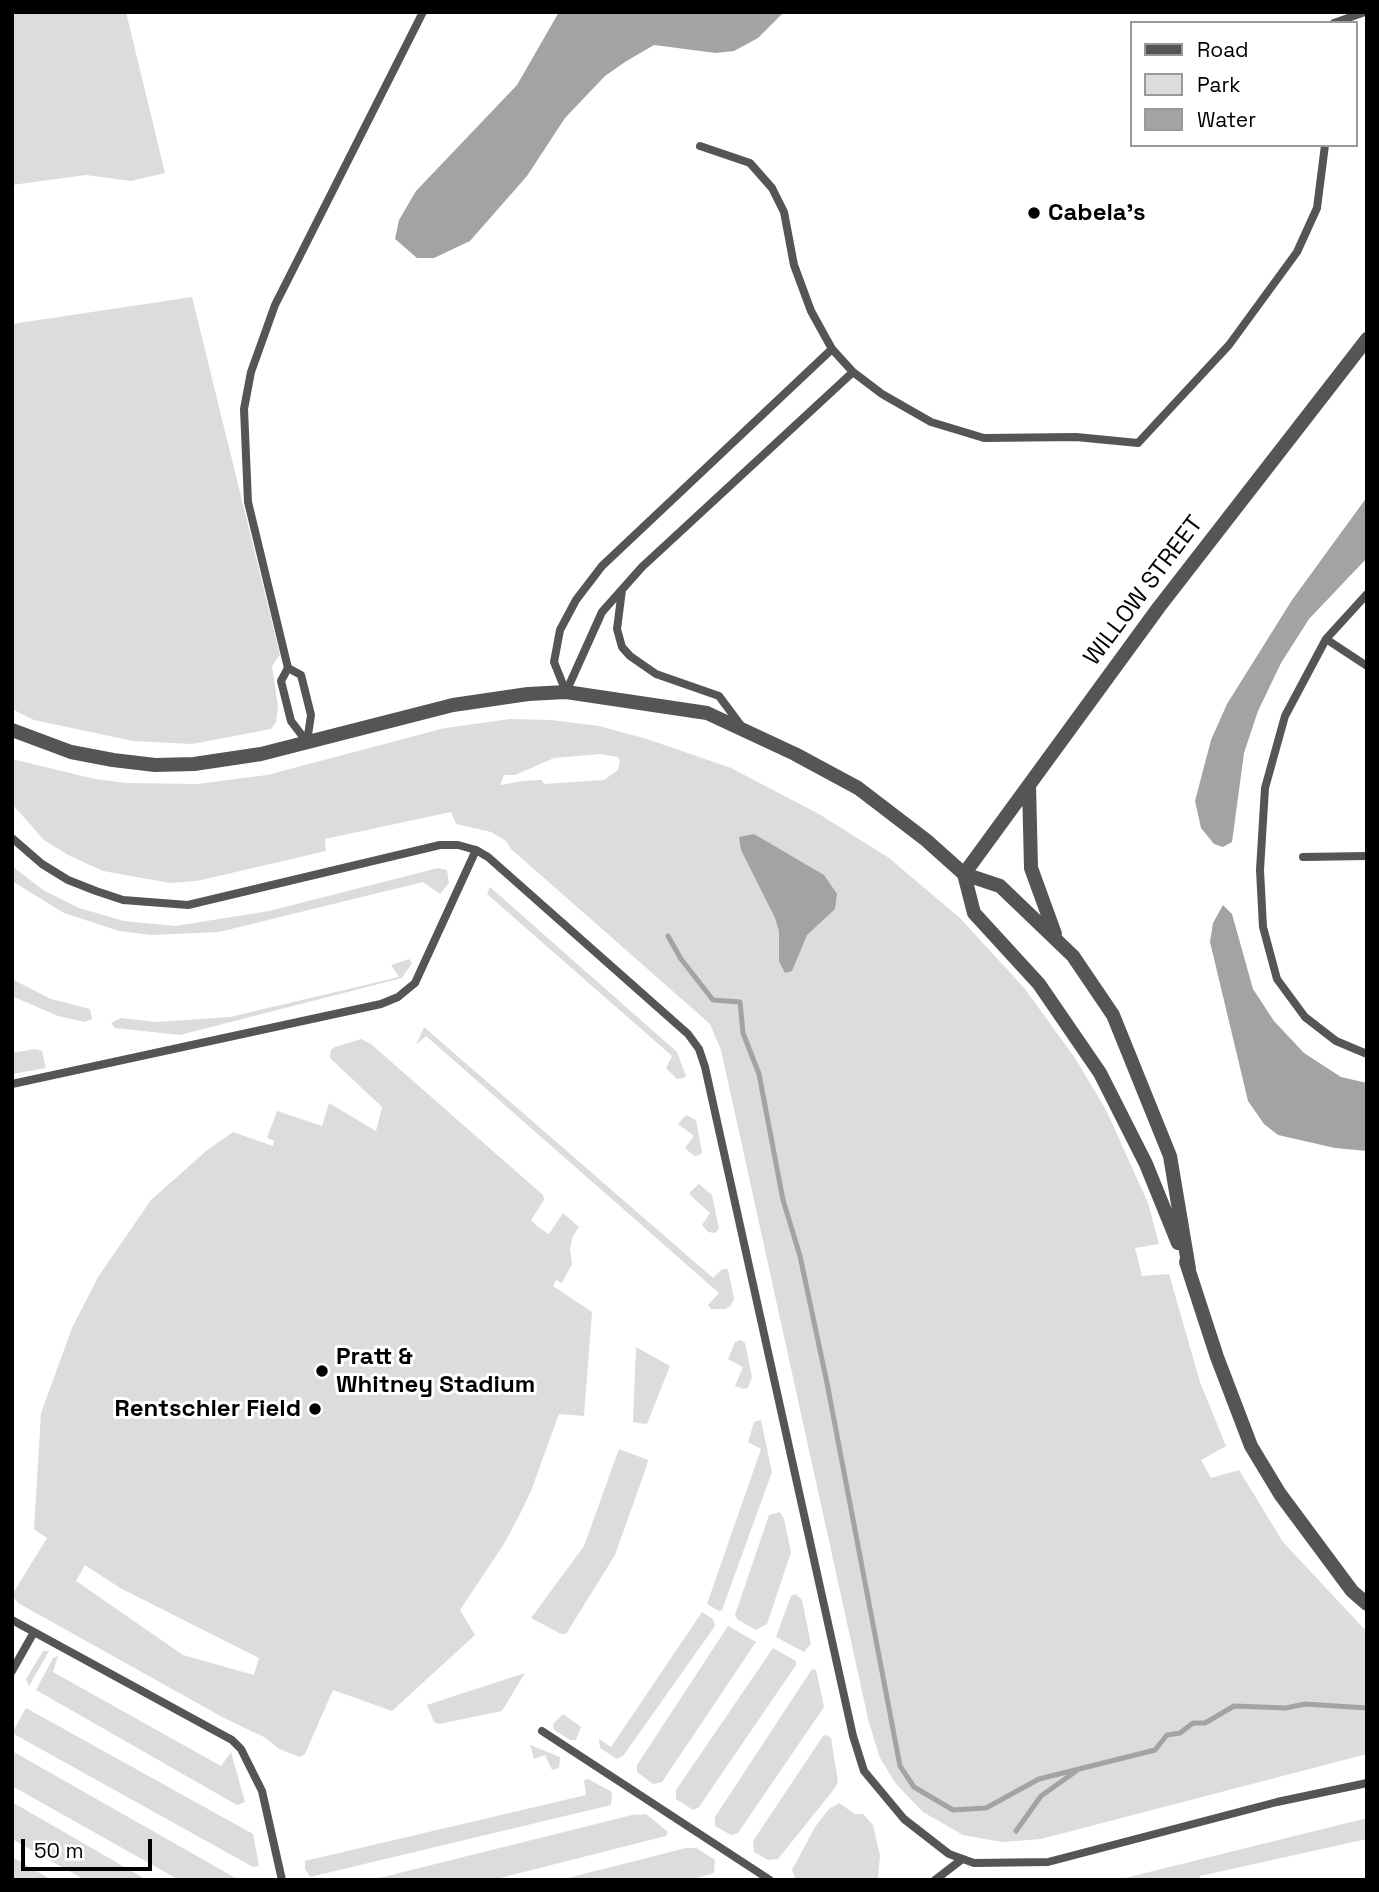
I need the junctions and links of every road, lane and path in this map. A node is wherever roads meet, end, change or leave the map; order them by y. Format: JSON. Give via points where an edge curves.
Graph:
{"nodes":[{"id":1,"x":423,"y":12,"type":"edge"},
{"id":2,"x":1365,"y":12,"type":"edge"},
{"id":3,"x":1340,"y":21,"type":"edge"},
{"id":4,"x":700,"y":146,"type":"dead end"},
{"id":5,"x":1325,"y":147,"type":"edge"},
{"id":6,"x":1367,"y":340,"type":"edge"},
{"id":7,"x":832,"y":349,"type":"junction"},
{"id":8,"x":853,"y":372,"type":"junction"},
{"id":9,"x":622,"y":590,"type":"junction"},
{"id":10,"x":1367,"y":594,"type":"edge"},
{"id":11,"x":1326,"y":639,"type":"junction"},
{"id":12,"x":1367,"y":666,"type":"edge"},
{"id":13,"x":288,"y":668,"type":"junction"},
{"id":14,"x":566,"y":692,"type":"junction"},
{"id":15,"x":12,"y":730,"type":"edge"},
{"id":16,"x":745,"y":731,"type":"junction"},
{"id":17,"x":307,"y":742,"type":"junction"},
{"id":18,"x":1029,"y":785,"type":"junction"},
{"id":19,"x":12,"y":838,"type":"edge"},
{"id":20,"x":475,"y":850,"type":"junction"},
{"id":21,"x":1367,"y":856,"type":"edge"},
{"id":22,"x":1303,"y":858,"type":"dead end"},
{"id":23,"x":964,"y":874,"type":"junction"},
{"id":24,"x":1058,"y":942,"type":"junction"},
{"id":25,"x":1367,"y":1054,"type":"edge"},
{"id":26,"x":12,"y":1084,"type":"edge"},
{"id":27,"x":1189,"y":1269,"type":"junction"},
{"id":28,"x":1367,"y":1604,"type":"edge"},
{"id":29,"x":12,"y":1620,"type":"edge"},
{"id":30,"x":34,"y":1632,"type":"junction"},
{"id":31,"x":12,"y":1671,"type":"edge"},
{"id":32,"x":542,"y":1731,"type":"dead end"},
{"id":33,"x":1367,"y":1783,"type":"edge"},
{"id":34,"x":961,"y":1860,"type":"junction"},
{"id":35,"x":282,"y":1880,"type":"edge"},
{"id":36,"x":771,"y":1880,"type":"edge"},
{"id":37,"x":935,"y":1880,"type":"edge"}],
"edges":[{"from":1,"to":13,"type":"lane","via":[[275,306],[251,372],[243,425],[248,502]]},
{"from":2,"to":3,"type":"lane"},
{"from":4,"to":7,"type":"lane","via":[[750,163],[772,188],[784,212],[801,289]]},
{"from":5,"to":8,"type":"lane","via":[[1317,208],[1297,252],[1229,345],[1138,443],[1076,437],[984,438],[932,422]]},
{"from":6,"to":18,"type":"street","name":"WILLOW STREET","via":[[1159,607]]},
{"from":7,"to":8,"type":"lane"},
{"from":7,"to":14,"type":"lane","via":[[602,566],[560,630],[554,662]]},
{"from":8,"to":9,"type":"lane"},
{"from":9,"to":14,"type":"lane","via":[[602,612]]},
{"from":9,"to":16,"type":"lane","via":[[617,629],[622,647],[656,674],[719,696]]},
{"from":10,"to":11,"type":"lane"},
{"from":11,"to":12,"type":"lane"},
{"from":11,"to":25,"type":"lane","via":[[1285,716],[1265,788],[1260,870],[1263,927],[1277,979],[1305,1017],[1336,1041]]},
{"from":13,"to":17,"type":"lane","via":[[281,681],[291,721]]},
{"from":13,"to":17,"type":"lane","via":[[301,675],[310,710]]},
{"from":14,"to":16,"type":"street","via":[[707,713]]},
{"from":14,"to":17,"type":"street","via":[[453,705]]},
{"from":15,"to":17,"type":"street","via":[[71,752],[155,765],[233,759]]},
{"from":16,"to":23,"type":"street","via":[[858,788]]},
{"from":18,"to":23,"type":"street","name":"WILLOW STREET"},
{"from":18,"to":24,"type":"street","via":[[1031,869]]},
{"from":19,"to":20,"type":"lane","via":[[50,869],[96,891],[123,900],[188,905],[440,845]]},
{"from":20,"to":26,"type":"lane","via":[[415,983],[398,997]]},
{"from":20,"to":34,"type":"lane","via":[[677,1023],[699,1049],[864,1771],[904,1819]]},
{"from":21,"to":22,"type":"lane"},
{"from":23,"to":24,"type":"street","via":[[1000,887]]},
{"from":23,"to":27,"type":"street","via":[[974,913],[1039,984],[1100,1073],[1146,1164]]},
{"from":24,"to":27,"type":"street","via":[[1073,956],[1113,1016],[1132,1059],[1170,1156]]},
{"from":27,"to":28,"type":"street","via":[[1251,1446],[1280,1494],[1352,1591]]},
{"from":29,"to":30,"type":"lane"},
{"from":30,"to":31,"type":"lane"},
{"from":30,"to":35,"type":"lane","via":[[232,1740],[262,1791]]},
{"from":32,"to":36,"type":"lane"},
{"from":33,"to":34,"type":"lane","via":[[1048,1862]]},
{"from":34,"to":37,"type":"lane"}]}
